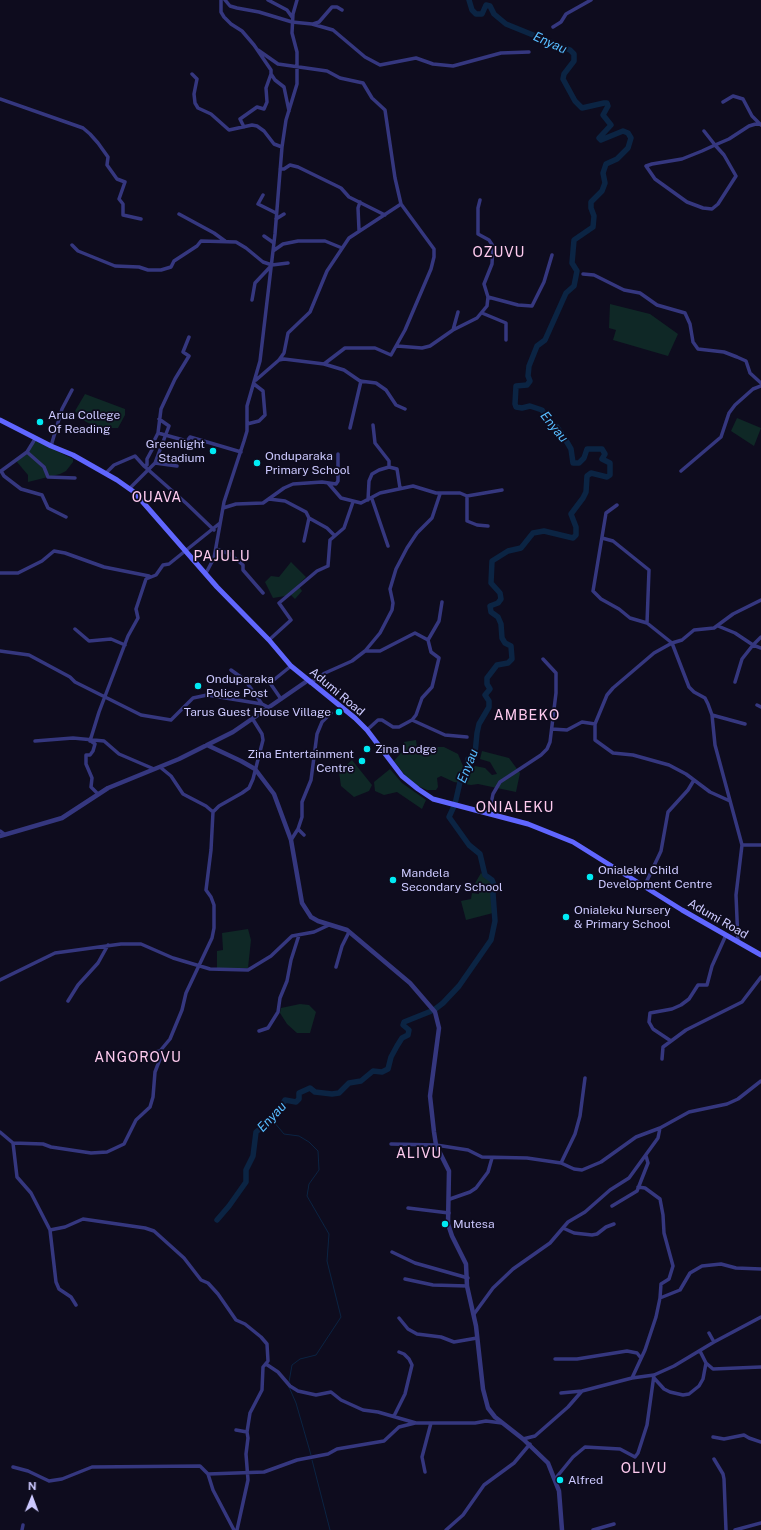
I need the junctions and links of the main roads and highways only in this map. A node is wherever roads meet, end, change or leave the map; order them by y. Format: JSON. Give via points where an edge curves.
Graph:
{"nodes":[{"id":1,"x":0,"y":420,"type":"edge"},
{"id":2,"x":761,"y":955,"type":"edge"}],
"edges":[{"from":1,"to":2,"type":"main road","name":"Adumi Road","via":[[35,439],[73,455],[134,492],[291,666],[367,730],[408,782],[433,799],[556,834]]}]}
